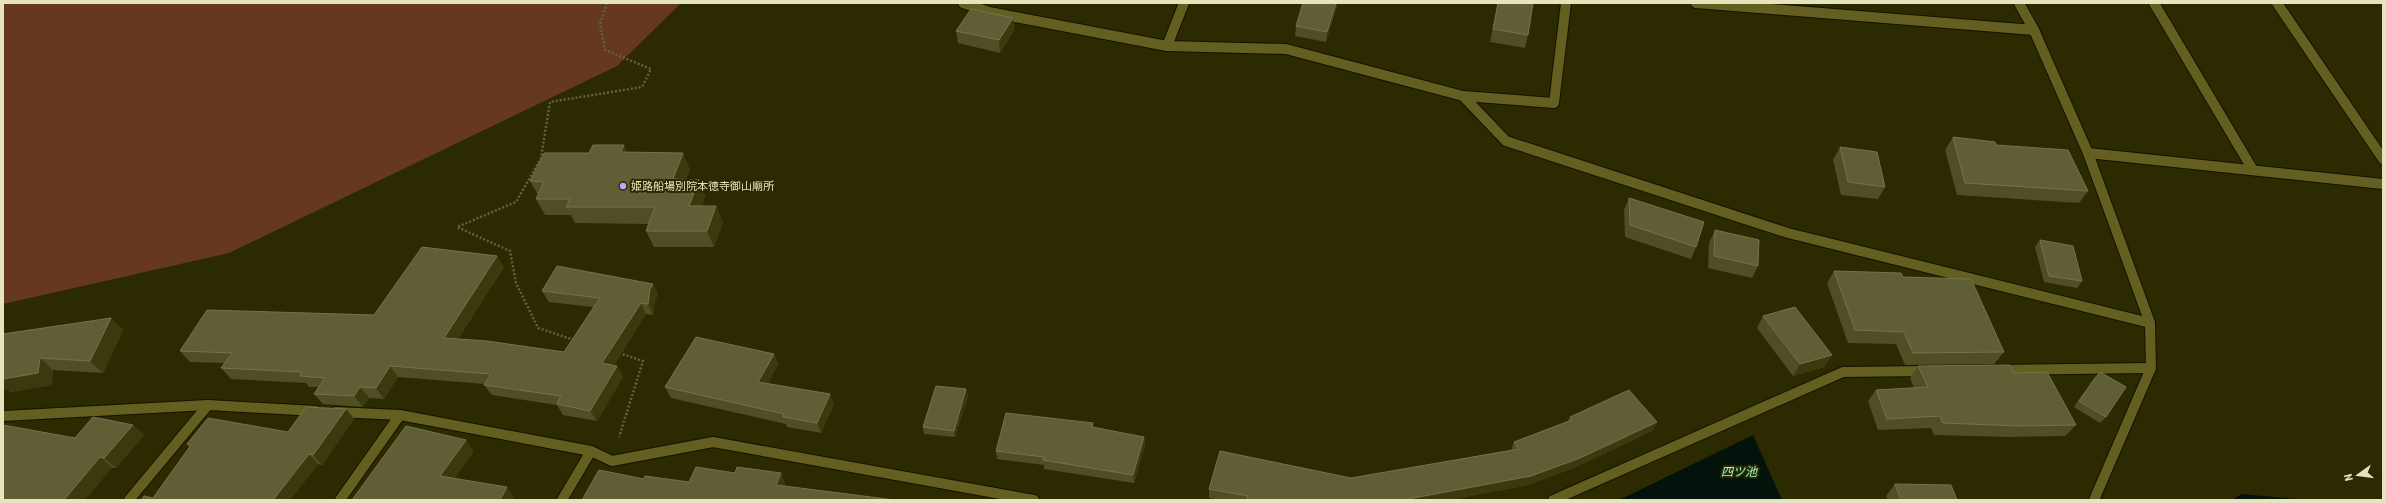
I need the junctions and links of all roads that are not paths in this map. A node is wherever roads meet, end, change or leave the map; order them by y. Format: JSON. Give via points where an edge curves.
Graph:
{"nodes":[{"id":1,"x":963,"y":3,"type":"edge"},
{"id":2,"x":1184,"y":3,"type":"edge"},
{"id":3,"x":1566,"y":3,"type":"edge"},
{"id":4,"x":1696,"y":3,"type":"edge"},
{"id":5,"x":2019,"y":3,"type":"edge"},
{"id":6,"x":2154,"y":3,"type":"edge"},
{"id":7,"x":2277,"y":3,"type":"edge"},
{"id":8,"x":2034,"y":30,"type":"junction"},
{"id":9,"x":1168,"y":46,"type":"junction"},
{"id":10,"x":1463,"y":96,"type":"junction"},
{"id":11,"x":2088,"y":153,"type":"junction"},
{"id":12,"x":2383,"y":159,"type":"edge"},
{"id":13,"x":2253,"y":170,"type":"junction"},
{"id":14,"x":2383,"y":184,"type":"edge"},
{"id":15,"x":2150,"y":323,"type":"junction"},
{"id":16,"x":2151,"y":368,"type":"junction"},
{"id":17,"x":1985,"y":370,"type":"edge"},
{"id":18,"x":1938,"y":371,"type":"edge"},
{"id":19,"x":208,"y":405,"type":"junction"},
{"id":20,"x":400,"y":415,"type":"junction"},
{"id":21,"x":3,"y":416,"type":"edge"},
{"id":22,"x":592,"y":451,"type":"junction"},
{"id":23,"x":129,"y":500,"type":"edge"},
{"id":24,"x":340,"y":500,"type":"edge"},
{"id":25,"x":562,"y":500,"type":"edge"},
{"id":26,"x":1034,"y":500,"type":"edge"},
{"id":27,"x":1553,"y":500,"type":"edge"},
{"id":28,"x":2094,"y":500,"type":"edge"}],
"edges":[{"from":1,"to":9,"type":"street","via":[[989,12]]},
{"from":2,"to":9,"type":"street"},
{"from":3,"to":10,"type":"street","via":[[1554,103]]},
{"from":4,"to":8,"type":"street"},
{"from":5,"to":8,"type":"street"},
{"from":6,"to":13,"type":"street"},
{"from":7,"to":12,"type":"street"},
{"from":8,"to":11,"type":"street"},
{"from":9,"to":10,"type":"street","via":[[1286,49]]},
{"from":10,"to":15,"type":"street","via":[[1506,141],[1788,233]]},
{"from":11,"to":13,"type":"street"},
{"from":11,"to":15,"type":"street"},
{"from":13,"to":14,"type":"street"},
{"from":15,"to":16,"type":"street"},
{"from":16,"to":17,"type":"street"},
{"from":16,"to":28,"type":"street"},
{"from":18,"to":27,"type":"street","via":[[1843,372]]},
{"from":19,"to":20,"type":"street"},
{"from":19,"to":21,"type":"street"},
{"from":19,"to":23,"type":"street"},
{"from":20,"to":22,"type":"street"},
{"from":20,"to":24,"type":"street"},
{"from":22,"to":25,"type":"street"},
{"from":22,"to":26,"type":"street","via":[[612,461],[713,442]]}]}
